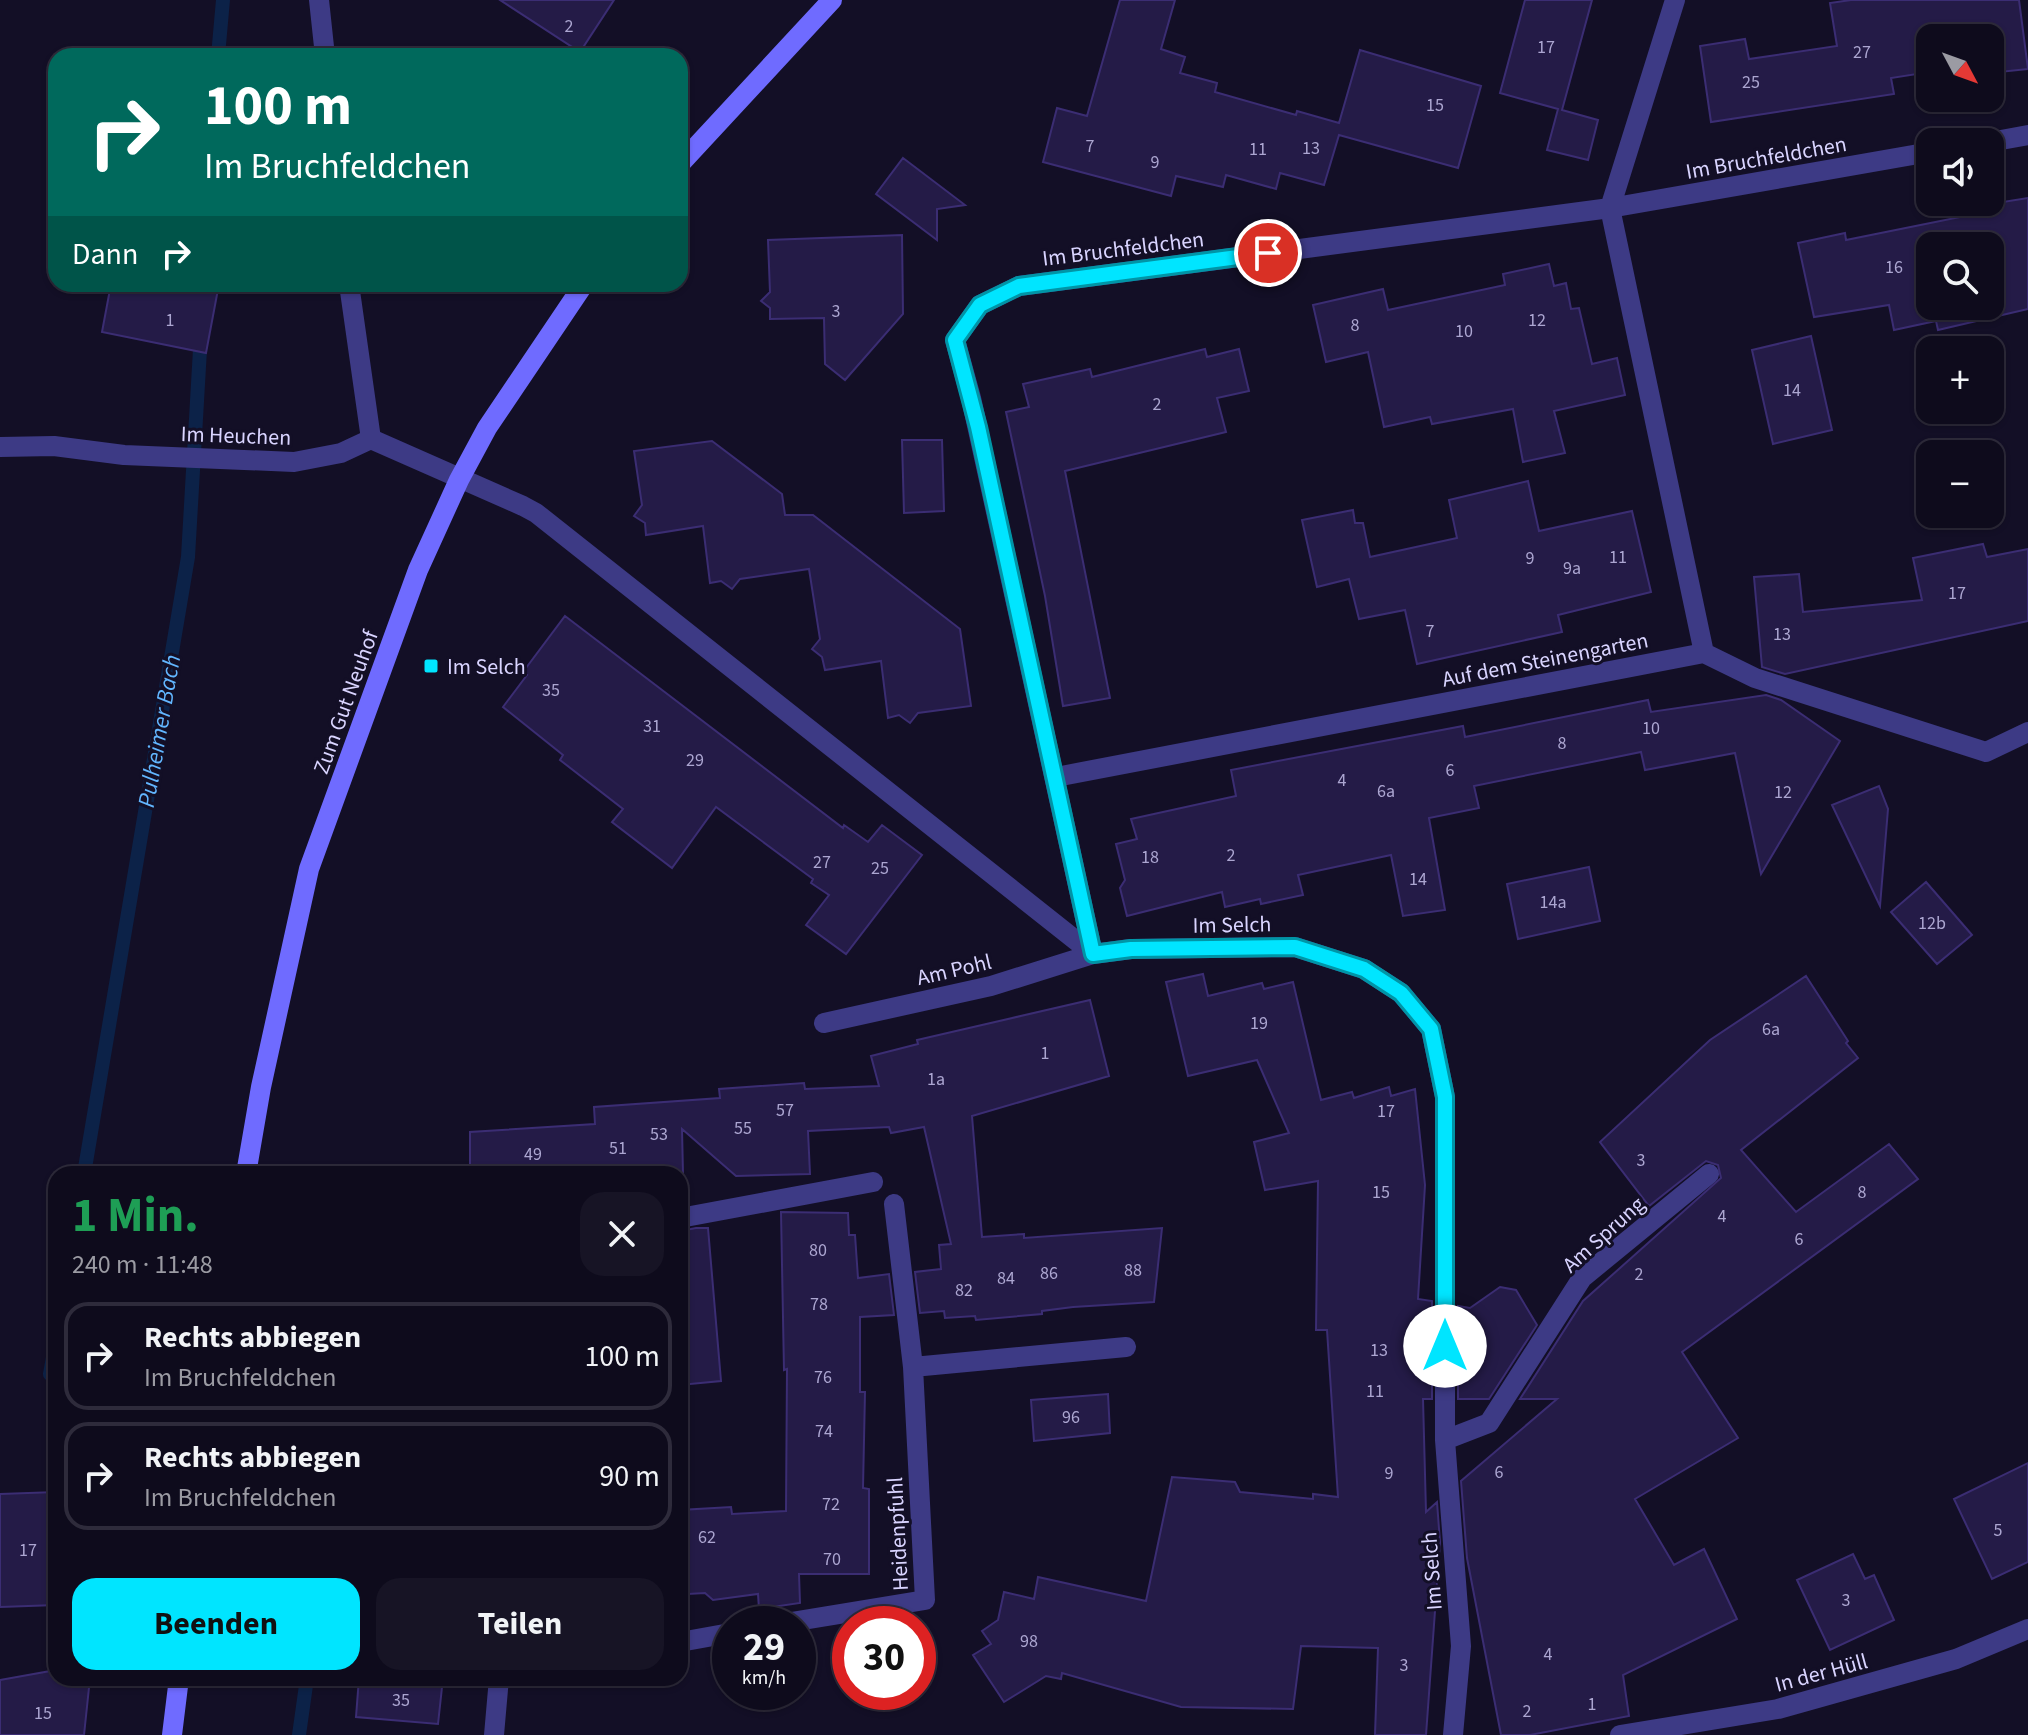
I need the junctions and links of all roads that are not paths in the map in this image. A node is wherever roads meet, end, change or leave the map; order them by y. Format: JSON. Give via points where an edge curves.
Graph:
{"nodes":[{"id":1,"x":319,"y":0,"type":"edge"},
{"id":2,"x":832,"y":0,"type":"edge"},
{"id":3,"x":1675,"y":0,"type":"edge"},
{"id":4,"x":324,"y":48,"type":"edge"},
{"id":5,"x":2028,"y":135,"type":"edge"},
{"id":6,"x":2004,"y":139,"type":"edge"},
{"id":7,"x":1916,"y":154,"type":"edge"},
{"id":8,"x":688,"y":155,"type":"edge"},
{"id":9,"x":1610,"y":208,"type":"junction"},
{"id":10,"x":350,"y":292,"type":"edge"},
{"id":11,"x":578,"y":292,"type":"edge"},
{"id":12,"x":371,"y":439,"type":"junction"},
{"id":13,"x":0,"y":447,"type":"edge"},
{"id":14,"x":459,"y":480,"type":"junction"},
{"id":15,"x":1704,"y":653,"type":"junction"},
{"id":16,"x":2028,"y":732,"type":"edge"},
{"id":17,"x":1056,"y":777,"type":"junction"},
{"id":18,"x":1093,"y":954,"type":"junction"},
{"id":19,"x":824,"y":1023,"type":"dead end"},
{"id":20,"x":247,"y":1166,"type":"edge"},
{"id":21,"x":1709,"y":1174,"type":"dead end"},
{"id":22,"x":873,"y":1182,"type":"dead end"},
{"id":23,"x":894,"y":1204,"type":"dead end"},
{"id":24,"x":688,"y":1217,"type":"edge"},
{"id":25,"x":1126,"y":1347,"type":"dead end"},
{"id":26,"x":913,"y":1367,"type":"junction"},
{"id":27,"x":1445,"y":1440,"type":"junction"},
{"id":28,"x":816,"y":1618,"type":"edge"},
{"id":29,"x":2028,"y":1629,"type":"edge"},
{"id":30,"x":712,"y":1636,"type":"edge"},
{"id":31,"x":688,"y":1641,"type":"edge"},
{"id":32,"x":178,"y":1686,"type":"edge"},
{"id":33,"x":498,"y":1686,"type":"edge"},
{"id":34,"x":172,"y":1735,"type":"edge"},
{"id":35,"x":494,"y":1735,"type":"edge"},
{"id":36,"x":1453,"y":1735,"type":"edge"},
{"id":37,"x":1620,"y":1735,"type":"edge"}],
"edges":[{"from":1,"to":4,"type":"street"},
{"from":2,"to":8,"type":"main road"},
{"from":3,"to":9,"type":"street"},
{"from":5,"to":6,"type":"street"},
{"from":7,"to":9,"type":"street","name":"Im Bruchfeldchen"},
{"from":9,"to":15,"type":"street"},
{"from":9,"to":17,"type":"street","name":"Im Bruchfeldchen","via":[[1019,286],[980,305],[955,340]]},
{"from":10,"to":12,"type":"street"},
{"from":11,"to":14,"type":"main road","name":"Zum Gut Neuhof","via":[[514,384]]},
{"from":12,"to":13,"type":"street","name":"Im Heuchen","via":[[341,453],[294,462]]},
{"from":12,"to":14,"type":"street"},
{"from":14,"to":18,"type":"street","via":[[536,513]]},
{"from":14,"to":20,"type":"main road","name":"Zum Gut Neuhof","via":[[418,570],[309,869]]},
{"from":15,"to":16,"type":"street","via":[[1755,678],[1986,752]]},
{"from":15,"to":17,"type":"street","name":"Auf dem Steinengarten"},
{"from":17,"to":18,"type":"street","name":"Im Bruchfeldchen"},
{"from":18,"to":19,"type":"street","name":"Am Pohl","via":[[991,986]]},
{"from":18,"to":27,"type":"street","name":"Im Selch","via":[[1295,947],[1364,969],[1401,993],[1431,1029],[1445,1097]]},
{"from":21,"to":27,"type":"street","name":"Am Sprung","via":[[1582,1278],[1489,1423]]},
{"from":22,"to":24,"type":"street"},
{"from":23,"to":26,"type":"street","name":"Heidenpfuhl"},
{"from":25,"to":26,"type":"street"},
{"from":26,"to":28,"type":"street","name":"Heidenpfuhl","via":[[925,1600]]},
{"from":27,"to":36,"type":"street","name":"Im Selch","via":[[1461,1646]]},
{"from":29,"to":37,"type":"street","name":"In der Hüll","via":[[1956,1659],[1778,1709]]},
{"from":30,"to":31,"type":"street"},
{"from":32,"to":34,"type":"main road"},
{"from":33,"to":35,"type":"street"}]}
